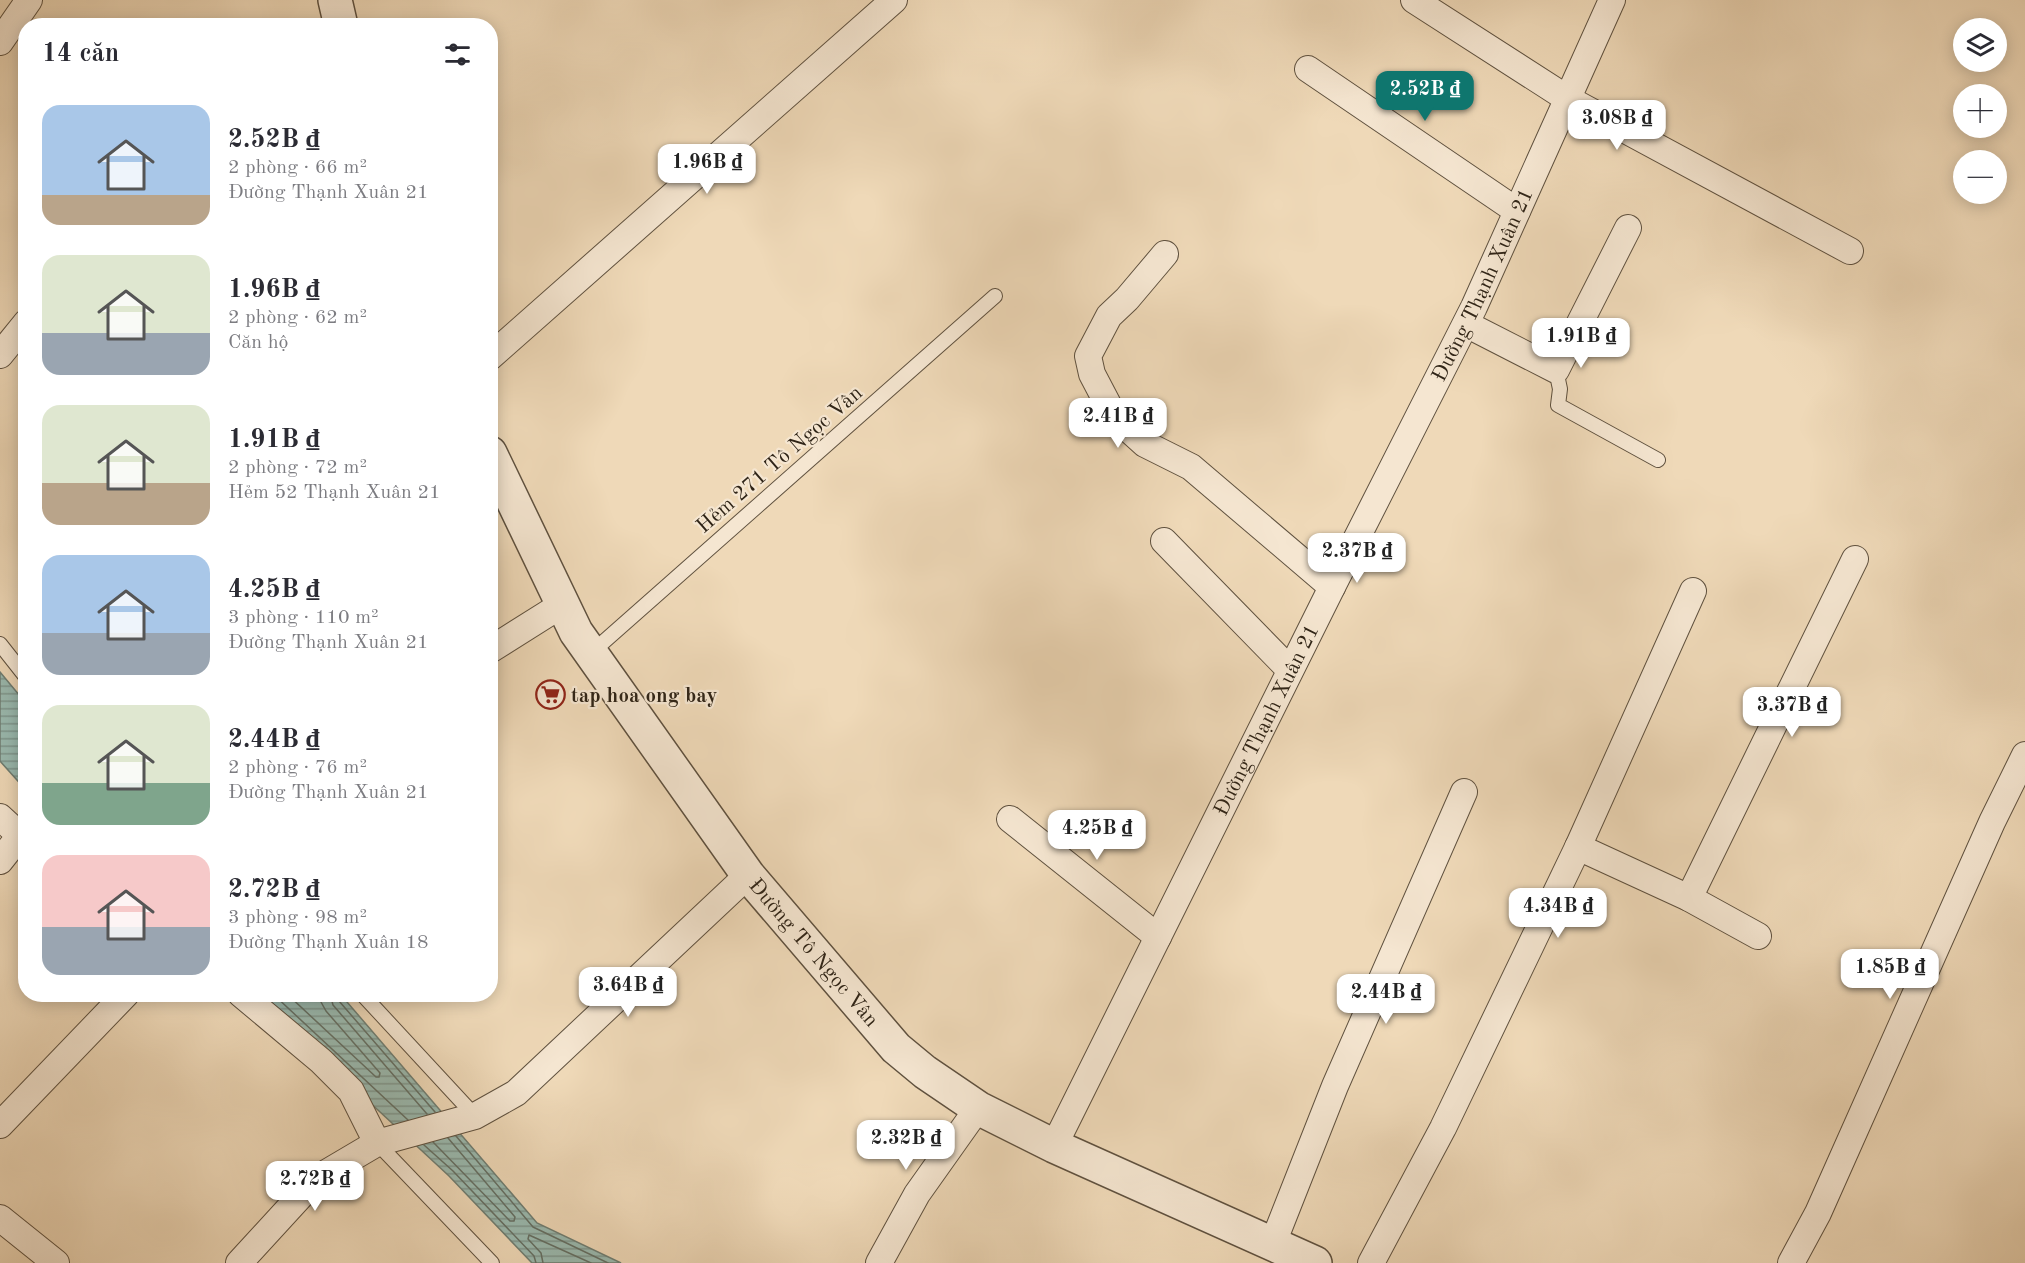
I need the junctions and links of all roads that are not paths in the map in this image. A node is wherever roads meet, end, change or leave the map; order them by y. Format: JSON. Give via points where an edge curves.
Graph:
{"nodes":[{"id":1,"x":29,"y":0,"type":"edge"},
{"id":2,"x":335,"y":0,"type":"edge"},
{"id":3,"x":894,"y":0,"type":"edge"},
{"id":4,"x":1414,"y":0,"type":"edge"},
{"id":5,"x":1612,"y":0,"type":"edge"},
{"id":6,"x":339,"y":18,"type":"edge"},
{"id":7,"x":0,"y":42,"type":"edge"},
{"id":8,"x":1308,"y":69,"type":"dead end"},
{"id":9,"x":1568,"y":99,"type":"junction"},
{"id":10,"x":1517,"y":211,"type":"junction"},
{"id":11,"x":1628,"y":228,"type":"dead end"},
{"id":12,"x":1850,"y":251,"type":"dead end"},
{"id":13,"x":1165,"y":254,"type":"dead end"},
{"id":14,"x":995,"y":296,"type":"dead end"},
{"id":15,"x":1466,"y":324,"type":"junction"},
{"id":16,"x":18,"y":333,"type":"edge"},
{"id":17,"x":498,"y":350,"type":"edge"},
{"id":18,"x":0,"y":355,"type":"edge"},
{"id":19,"x":1556,"y":370,"type":"junction"},
{"id":20,"x":1658,"y":460,"type":"dead end"},
{"id":21,"x":498,"y":470,"type":"edge"},
{"id":22,"x":1164,"y":541,"type":"dead end"},
{"id":23,"x":1855,"y":559,"type":"dead end"},
{"id":24,"x":1332,"y":587,"type":"junction"},
{"id":25,"x":1694,"y":591,"type":"dead end"},
{"id":26,"x":563,"y":604,"type":"junction"},
{"id":27,"x":0,"y":644,"type":"edge"},
{"id":28,"x":498,"y":645,"type":"edge"},
{"id":29,"x":591,"y":652,"type":"junction"},
{"id":30,"x":18,"y":667,"type":"edge"},
{"id":31,"x":1290,"y":670,"type":"junction"},
{"id":32,"x":2025,"y":755,"type":"edge"},
{"id":33,"x":1464,"y":792,"type":"dead end"},
{"id":34,"x":0,"y":817,"type":"edge"},
{"id":35,"x":1010,"y":819,"type":"dead end"},
{"id":36,"x":18,"y":835,"type":"edge"},
{"id":37,"x":18,"y":843,"type":"edge"},
{"id":38,"x":1578,"y":847,"type":"junction"},
{"id":39,"x":0,"y":861,"type":"edge"},
{"id":40,"x":748,"y":875,"type":"junction"},
{"id":41,"x":1689,"y":898,"type":"junction"},
{"id":42,"x":1758,"y":936,"type":"dead end"},
{"id":43,"x":1158,"y":937,"type":"junction"},
{"id":44,"x":118,"y":1002,"type":"edge"},
{"id":45,"x":251,"y":1002,"type":"edge"},
{"id":46,"x":369,"y":1002,"type":"edge"},
{"id":47,"x":978,"y":1108,"type":"junction"},
{"id":48,"x":475,"y":1116,"type":"junction"},
{"id":49,"x":0,"y":1125,"type":"edge"},
{"id":50,"x":387,"y":1140,"type":"junction"},
{"id":51,"x":1054,"y":1146,"type":"junction"},
{"id":52,"x":0,"y":1218,"type":"edge"},
{"id":53,"x":1273,"y":1243,"type":"junction"},
{"id":54,"x":56,"y":1263,"type":"edge"},
{"id":55,"x":238,"y":1263,"type":"edge"},
{"id":56,"x":492,"y":1263,"type":"edge"},
{"id":57,"x":879,"y":1263,"type":"edge"},
{"id":58,"x":1315,"y":1263,"type":"edge"},
{"id":59,"x":1371,"y":1263,"type":"edge"},
{"id":60,"x":1791,"y":1263,"type":"edge"}],
"edges":[{"from":1,"to":7,"type":"street"},
{"from":2,"to":6,"type":"street"},
{"from":3,"to":17,"type":"street"},
{"from":4,"to":9,"type":"street"},
{"from":5,"to":9,"type":"street","name":"Đường Thạnh Xuân 21"},
{"from":8,"to":10,"type":"street"},
{"from":9,"to":10,"type":"street","name":"Đường Thạnh Xuân 21"},
{"from":9,"to":12,"type":"street"},
{"from":10,"to":15,"type":"street","name":"Đường Thạnh Xuân 21"},
{"from":11,"to":19,"type":"street"},
{"from":13,"to":24,"type":"street","via":[[1109,316],[1088,356],[1092,374],[1114,416],[1145,444],[1191,467]]},
{"from":14,"to":29,"type":"lane","name":"Hẻm 271 Tô Ngọc Vân"},
{"from":15,"to":19,"type":"street"},
{"from":15,"to":24,"type":"street","name":"Đường Thạnh Xuân 21"},
{"from":16,"to":18,"type":"street"},
{"from":19,"to":20,"type":"lane","via":[[1558,405]]},
{"from":21,"to":26,"type":"street","name":"Đường Tô Ngọc Vân"},
{"from":22,"to":31,"type":"street"},
{"from":23,"to":41,"type":"street"},
{"from":24,"to":31,"type":"street","name":"Đường Thạnh Xuân 21"},
{"from":25,"to":38,"type":"street"},
{"from":26,"to":28,"type":"street"},
{"from":26,"to":29,"type":"street","name":"Đường Tô Ngọc Vân"},
{"from":27,"to":30,"type":"lane"},
{"from":29,"to":40,"type":"street","name":"Đường Tô Ngọc Vân"},
{"from":31,"to":43,"type":"street","name":"Đường Thạnh Xuân 21"},
{"from":32,"to":60,"type":"street","via":[[1818,1213]]},
{"from":33,"to":53,"type":"street","via":[[1335,1086]]},
{"from":34,"to":36,"type":"street"},
{"from":35,"to":43,"type":"street"},
{"from":37,"to":39,"type":"street"},
{"from":38,"to":41,"type":"street"},
{"from":38,"to":59,"type":"street","via":[[1443,1128]]},
{"from":40,"to":47,"type":"street","name":"Đường Tô Ngọc Vân","via":[[896,1048]]},
{"from":40,"to":48,"type":"street","via":[[516,1093]]},
{"from":41,"to":42,"type":"street"},
{"from":43,"to":51,"type":"street","name":"Đường Thạnh Xuân 21"},
{"from":44,"to":49,"type":"street"},
{"from":45,"to":50,"type":"street","via":[[351,1091]]},
{"from":46,"to":48,"type":"lane"},
{"from":47,"to":51,"type":"street","name":"Đường Tô Ngọc Vân"},
{"from":47,"to":57,"type":"street","via":[[917,1194]]},
{"from":48,"to":50,"type":"street"},
{"from":50,"to":55,"type":"street","via":[[316,1179]]},
{"from":50,"to":56,"type":"lane"},
{"from":51,"to":53,"type":"street","name":"Đường Tô Ngọc Vân"},
{"from":52,"to":54,"type":"street"},
{"from":53,"to":58,"type":"street","name":"Đường Tô Ngọc Vân"}]}
